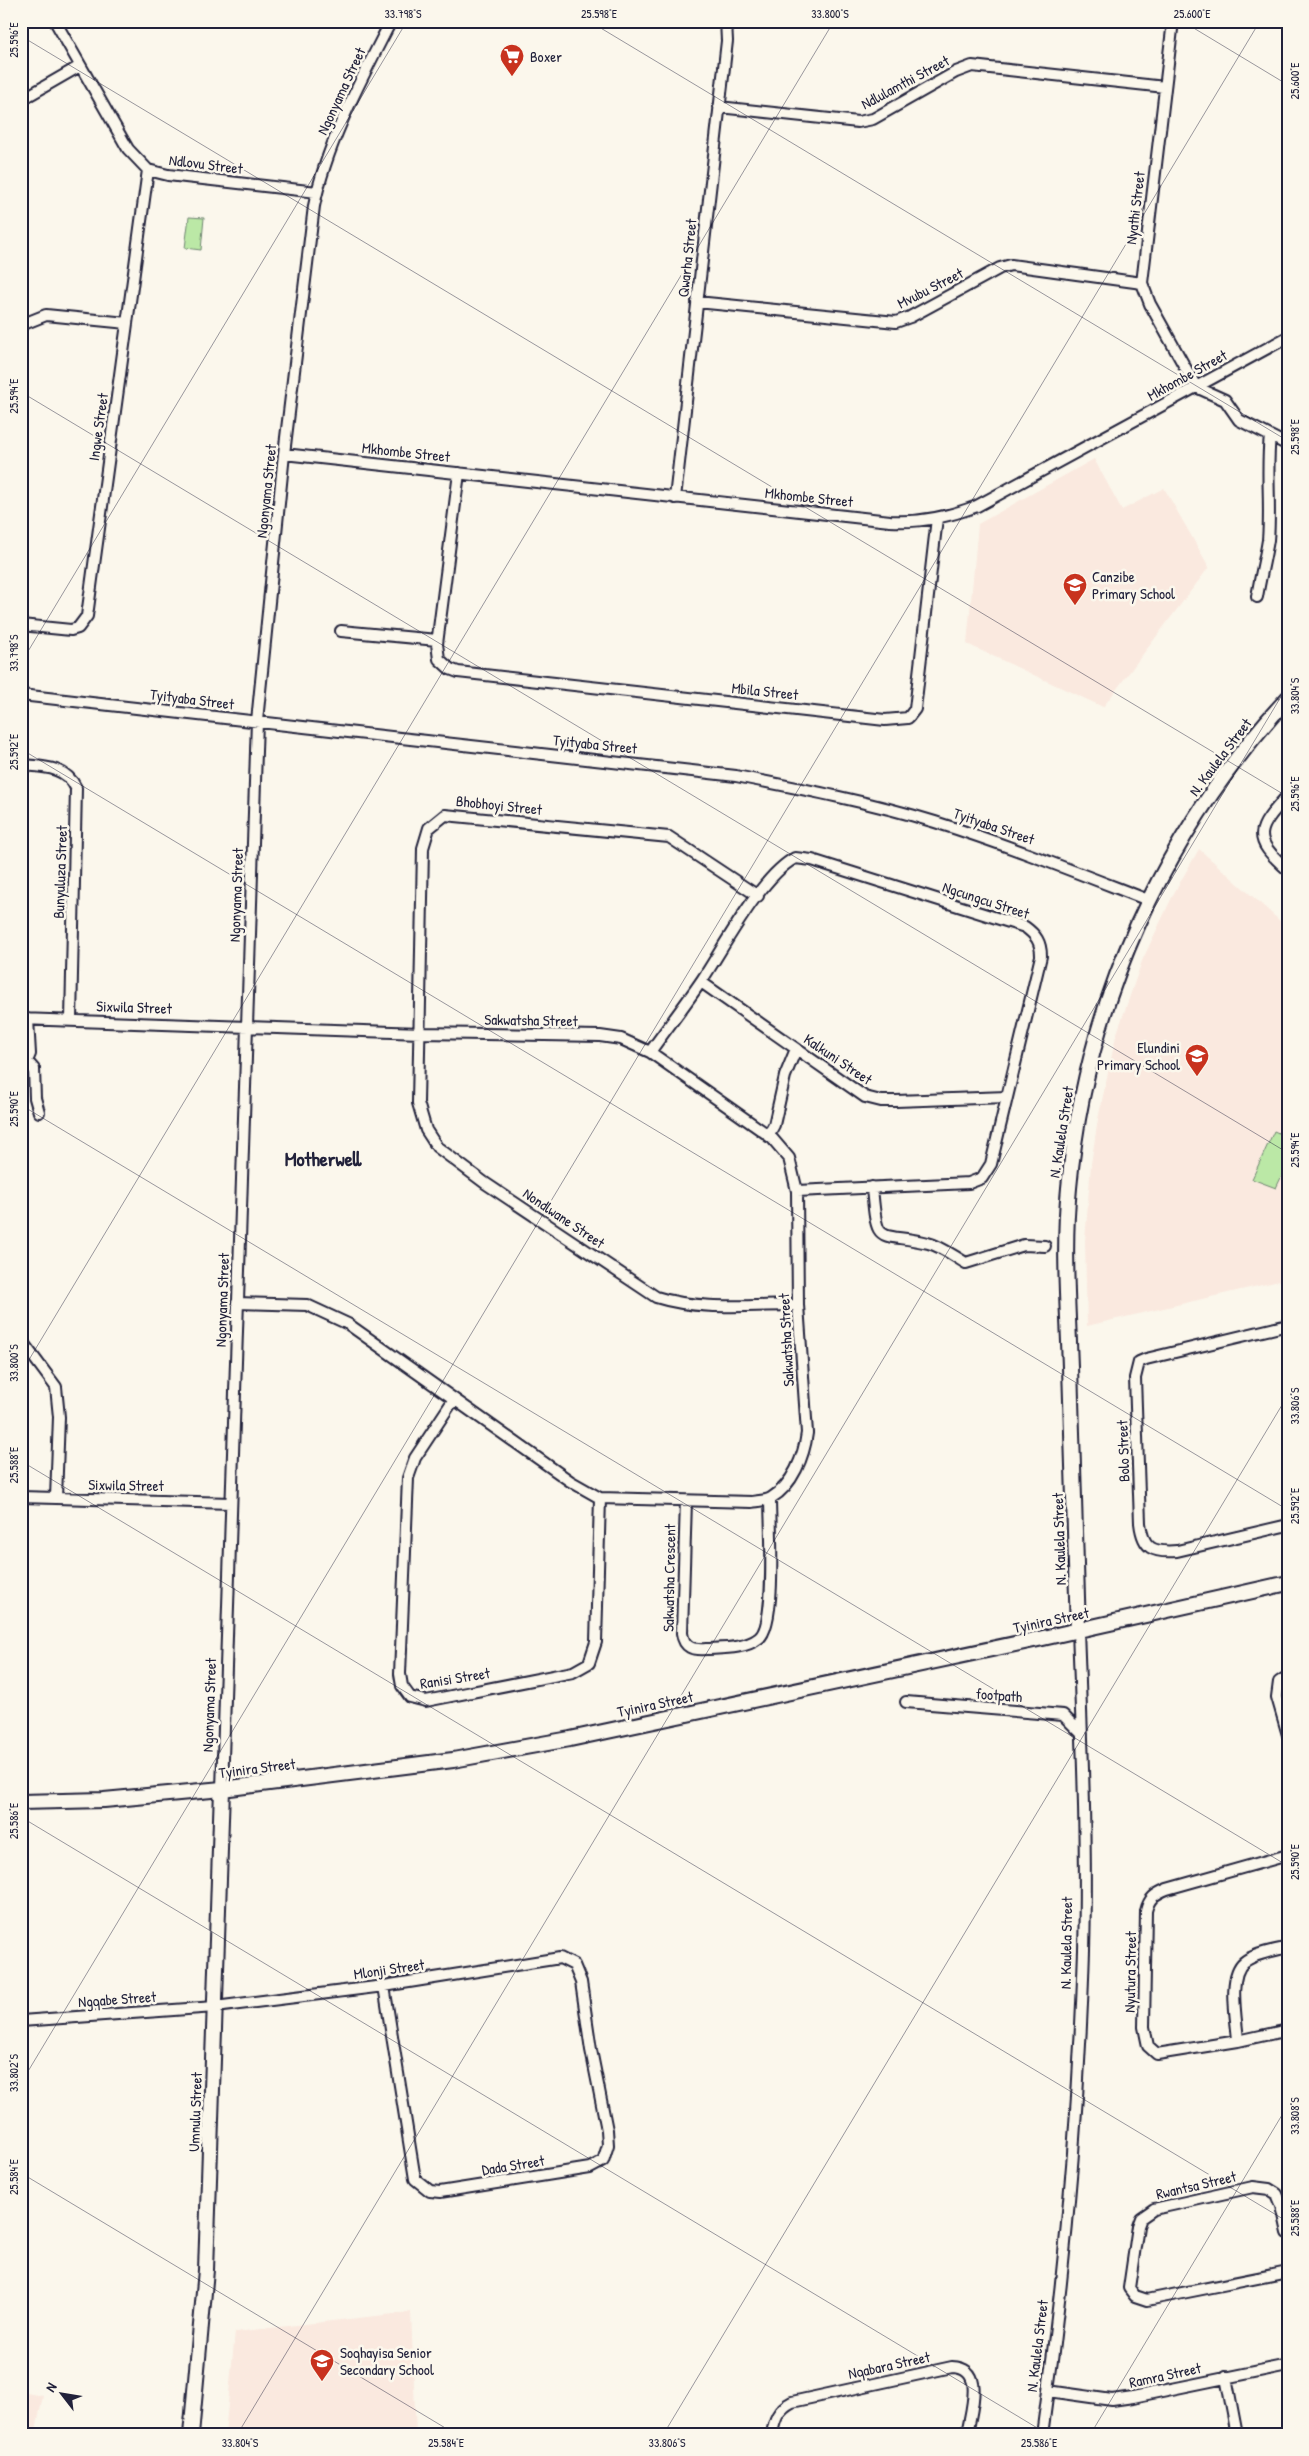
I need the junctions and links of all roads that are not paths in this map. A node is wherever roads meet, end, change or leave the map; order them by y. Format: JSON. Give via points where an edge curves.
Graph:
{"nodes":[{"id":1,"x":55,"y":21,"type":"edge"},
{"id":2,"x":391,"y":21,"type":"edge"},
{"id":3,"x":726,"y":21,"type":"edge"},
{"id":4,"x":1172,"y":21,"type":"edge"},
{"id":5,"x":80,"y":66,"type":"junction"},
{"id":6,"x":1165,"y":87,"type":"junction"},
{"id":7,"x":21,"y":100,"type":"edge"},
{"id":8,"x":718,"y":107,"type":"junction"},
{"id":9,"x":148,"y":170,"type":"junction"},
{"id":10,"x":317,"y":192,"type":"junction"},
{"id":11,"x":1142,"y":283,"type":"junction"},
{"id":12,"x":697,"y":302,"type":"junction"},
{"id":13,"x":127,"y":323,"type":"junction"},
{"id":14,"x":21,"y":325,"type":"edge"},
{"id":15,"x":1288,"y":337,"type":"edge"},
{"id":16,"x":1196,"y":387,"type":"junction"},
{"id":17,"x":1270,"y":436,"type":"junction"},
{"id":18,"x":1288,"y":445,"type":"edge"},
{"id":19,"x":284,"y":454,"type":"junction"},
{"id":20,"x":459,"y":473,"type":"junction"},
{"id":21,"x":675,"y":498,"type":"junction"},
{"id":22,"x":937,"y":518,"type":"junction"},
{"id":23,"x":1257,"y":597,"type":"dead end"},
{"id":24,"x":21,"y":625,"type":"edge"},
{"id":25,"x":341,"y":631,"type":"dead end"},
{"id":26,"x":438,"y":640,"type":"junction"},
{"id":27,"x":21,"y":695,"type":"edge"},
{"id":28,"x":1288,"y":698,"type":"edge"},
{"id":29,"x":257,"y":722,"type":"junction"},
{"id":30,"x":21,"y":765,"type":"edge"},
{"id":31,"x":1288,"y":795,"type":"edge"},
{"id":32,"x":1288,"y":870,"type":"edge"},
{"id":33,"x":758,"y":896,"type":"junction"},
{"id":34,"x":1148,"y":900,"type":"junction"},
{"id":35,"x":701,"y":982,"type":"junction"},
{"id":36,"x":24,"y":1019,"type":"edge"},
{"id":37,"x":70,"y":1020,"type":"junction"},
{"id":38,"x":247,"y":1026,"type":"junction"},
{"id":39,"x":420,"y":1033,"type":"junction"},
{"id":40,"x":796,"y":1049,"type":"junction"},
{"id":41,"x":650,"y":1052,"type":"junction"},
{"id":42,"x":28,"y":1062,"type":"junction"},
{"id":43,"x":21,"y":1072,"type":"edge"},
{"id":44,"x":1007,"y":1097,"type":"junction"},
{"id":45,"x":39,"y":1112,"type":"dead end"},
{"id":46,"x":768,"y":1136,"type":"junction"},
{"id":47,"x":872,"y":1187,"type":"junction"},
{"id":48,"x":796,"y":1191,"type":"junction"},
{"id":49,"x":1045,"y":1246,"type":"dead end"},
{"id":50,"x":237,"y":1303,"type":"junction"},
{"id":51,"x":798,"y":1305,"type":"junction"},
{"id":52,"x":1288,"y":1325,"type":"edge"},
{"id":53,"x":21,"y":1340,"type":"edge"},
{"id":54,"x":454,"y":1399,"type":"junction"},
{"id":55,"x":21,"y":1497,"type":"edge"},
{"id":56,"x":56,"y":1498,"type":"junction"},
{"id":57,"x":600,"y":1498,"type":"junction"},
{"id":58,"x":770,"y":1498,"type":"junction"},
{"id":59,"x":686,"y":1502,"type":"junction"},
{"id":60,"x":231,"y":1503,"type":"junction"},
{"id":61,"x":1288,"y":1525,"type":"edge"},
{"id":62,"x":1288,"y":1583,"type":"edge"},
{"id":63,"x":1078,"y":1630,"type":"junction"},
{"id":64,"x":1288,"y":1676,"type":"edge"},
{"id":65,"x":906,"y":1702,"type":"dead end"},
{"id":66,"x":1082,"y":1734,"type":"junction"},
{"id":67,"x":1288,"y":1735,"type":"edge"},
{"id":68,"x":222,"y":1789,"type":"junction"},
{"id":69,"x":21,"y":1802,"type":"edge"},
{"id":70,"x":1288,"y":1855,"type":"edge"},
{"id":71,"x":1288,"y":1947,"type":"edge"},
{"id":72,"x":566,"y":1960,"type":"joint"},
{"id":73,"x":384,"y":1986,"type":"junction"},
{"id":74,"x":215,"y":2007,"type":"junction"},
{"id":75,"x":21,"y":2021,"type":"edge"},
{"id":76,"x":1288,"y":2030,"type":"edge"},
{"id":77,"x":1238,"y":2041,"type":"junction"},
{"id":78,"x":1288,"y":2233,"type":"edge"},
{"id":79,"x":1288,"y":2272,"type":"edge"},
{"id":80,"x":1288,"y":2365,"type":"edge"},
{"id":81,"x":1226,"y":2377,"type":"junction"},
{"id":82,"x":1048,"y":2390,"type":"junction"},
{"id":83,"x":191,"y":2435,"type":"edge"},
{"id":84,"x":772,"y":2435,"type":"edge"},
{"id":85,"x":967,"y":2435,"type":"edge"},
{"id":86,"x":1042,"y":2435,"type":"edge"},
{"id":87,"x":1237,"y":2435,"type":"edge"}],
"edges":[{"from":1,"to":5,"type":"street","name":"Ndlovu Street"},
{"from":2,"to":10,"type":"street","name":"Ngonyama Street","via":[[340,129]]},
{"from":3,"to":8,"type":"street","name":"Qwarha Street","via":[[727,41]]},
{"from":4,"to":6,"type":"street","name":"Nyathi Street"},
{"from":5,"to":7,"type":"street"},
{"from":5,"to":9,"type":"street","name":"Ndlovu Street","via":[[128,149]]},
{"from":6,"to":8,"type":"street","name":"Ndlulamthi Street","via":[[972,66],[873,118],[858,122]]},
{"from":6,"to":11,"type":"street","name":"Nyathi Street"},
{"from":8,"to":12,"type":"street","name":"Qwarha Street"},
{"from":9,"to":10,"type":"street","name":"Ndlovu Street"},
{"from":9,"to":13,"type":"street","name":"Ingwe Street"},
{"from":10,"to":19,"type":"street","name":"Ngonyama Street"},
{"from":11,"to":12,"type":"street","name":"Mvubu Street","via":[[1011,265],[896,322]]},
{"from":11,"to":16,"type":"street","name":"Nyathi Street","via":[[1150,304]]},
{"from":12,"to":21,"type":"street","name":"Qwarha Street"},
{"from":13,"to":14,"type":"street","via":[[46,314]]},
{"from":13,"to":24,"type":"street","name":"Ingwe Street","via":[[87,616],[78,628],[71,630]]},
{"from":15,"to":16,"type":"street","name":"Mkhombe Street"},
{"from":16,"to":17,"type":"street","via":[[1225,400],[1239,420]]},
{"from":16,"to":22,"type":"street","name":"Mkhombe Street","via":[[977,506]]},
{"from":17,"to":18,"type":"street"},
{"from":17,"to":23,"type":"street","via":[[1267,461],[1268,541]]},
{"from":19,"to":20,"type":"street","name":"Mkhombe Street"},
{"from":19,"to":29,"type":"street","name":"Ngonyama Street"},
{"from":20,"to":21,"type":"street","name":"Mkhombe Street"},
{"from":20,"to":26,"type":"street","name":"Mbila Street"},
{"from":21,"to":22,"type":"street","name":"Mkhombe Street","via":[[890,521]]},
{"from":22,"to":26,"type":"street","name":"Mbila Street","via":[[915,709],[902,720],[458,672],[439,659]]},
{"from":25,"to":26,"type":"street"},
{"from":27,"to":29,"type":"street","name":"Tyityaba Street"},
{"from":28,"to":34,"type":"street","name":"N. Kaulela Street","via":[[1218,783],[1180,841]]},
{"from":29,"to":34,"type":"street","name":"Tyityaba Street","via":[[640,764],[787,786],[950,827],[1026,852]]},
{"from":29,"to":38,"type":"street","name":"Ngonyama Street"},
{"from":30,"to":37,"type":"street","name":"Bunyuluza Street","via":[[64,772],[76,788]]},
{"from":31,"to":32,"type":"street","via":[[1267,818],[1261,832],[1265,848]]},
{"from":33,"to":35,"type":"street","name":"Ngcungcu Street"},
{"from":33,"to":39,"type":"street","name":"Bhobhoyi Street","via":[[669,837],[444,815],[429,828],[423,848]]},
{"from":33,"to":44,"type":"street","name":"Ngcungcu Street","via":[[789,861],[803,858],[1025,927],[1032,932],[1041,945],[1042,956]]},
{"from":34,"to":63,"type":"street","name":"N. Kaulela Street","via":[[1119,970],[1094,1044],[1068,1191],[1066,1239]]},
{"from":35,"to":40,"type":"street","name":"Kalkuni Street"},
{"from":35,"to":41,"type":"street","name":"Ngcungcu Street"},
{"from":36,"to":37,"type":"street","name":"Sixwila Street"},
{"from":36,"to":42,"type":"street","via":[[30,1054]]},
{"from":37,"to":38,"type":"street","name":"Sixwila Street"},
{"from":38,"to":39,"type":"street","name":"Sakwatsha Street"},
{"from":38,"to":50,"type":"street","name":"Ngonyama Street"},
{"from":39,"to":41,"type":"street","name":"Sakwatsha Street","via":[[600,1036],[621,1039]]},
{"from":39,"to":51,"type":"street","name":"Nondlwane Street","via":[[418,1103],[426,1130],[437,1147],[485,1183],[656,1297],[715,1305]]},
{"from":40,"to":44,"type":"street","name":"Kalkuni Street","via":[[865,1097],[881,1101]]},
{"from":40,"to":46,"type":"street"},
{"from":41,"to":46,"type":"street","name":"Sakwatsha Street"},
{"from":42,"to":43,"type":"street"},
{"from":42,"to":45,"type":"street","via":[[34,1069]]},
{"from":44,"to":47,"type":"street","name":"Ngcungcu Street","via":[[991,1164],[982,1178],[969,1183]]},
{"from":46,"to":48,"type":"street","name":"Sakwatsha Street","via":[[789,1158]]},
{"from":47,"to":48,"type":"street","name":"Ngcungcu Street"},
{"from":47,"to":49,"type":"street","via":[[875,1224],[880,1233],[889,1238],[931,1244],[966,1263],[1024,1245]]},
{"from":48,"to":51,"type":"street","name":"Sakwatsha Street"},
{"from":50,"to":54,"type":"street","via":[[307,1305],[322,1310],[348,1324]]},
{"from":50,"to":60,"type":"street","name":"Ngonyama Street"},
{"from":51,"to":58,"type":"street","name":"Sakwatsha Street","via":[[807,1433],[804,1451],[784,1486]]},
{"from":52,"to":61,"type":"street","name":"Bolo Street","via":[[1153,1357],[1140,1362],[1136,1378],[1140,1523],[1143,1540],[1149,1547],[1164,1552],[1177,1551]]},
{"from":53,"to":56,"type":"street","via":[[50,1377],[57,1394]]},
{"from":54,"to":57,"type":"street","via":[[570,1481]]},
{"from":54,"to":57,"type":"street","name":"Ranisi Street","via":[[415,1458],[408,1478],[400,1674],[402,1686],[410,1697],[426,1701],[563,1674],[589,1663],[596,1642]]},
{"from":55,"to":56,"type":"street","name":"Sixwila Street"},
{"from":56,"to":60,"type":"street","name":"Sixwila Street"},
{"from":57,"to":59,"type":"street"},
{"from":58,"to":59,"type":"street","via":[[752,1502]]},
{"from":58,"to":59,"type":"street","name":"Sakwatsha Crescent","via":[[771,1593],[765,1631],[751,1643],[699,1650],[687,1646],[682,1633]]},
{"from":60,"to":68,"type":"street","name":"Ngonyama Street"},
{"from":62,"to":63,"type":"street","name":"Tyinira Street"},
{"from":63,"to":66,"type":"street","name":"N. Kaulela Street"},
{"from":63,"to":68,"type":"street","name":"Tyinira Street","via":[[514,1749],[453,1760]]},
{"from":64,"to":67,"type":"street","via":[[1279,1682],[1277,1697]]},
{"from":65,"to":66,"type":"street","name":"footpath","via":[[1062,1715]]},
{"from":66,"to":82,"type":"street","name":"N. Kaulela Street","via":[[1084,1950],[1076,2116],[1066,2245]]},
{"from":68,"to":69,"type":"street","name":"Tyinira Street","via":[[104,1800]]},
{"from":68,"to":74,"type":"street","name":"Umnulu Street"},
{"from":70,"to":77,"type":"street","name":"Nyutura Street","via":[[1159,1892],[1148,1901],[1144,2028],[1148,2046],[1157,2054],[1166,2054]]},
{"from":71,"to":77,"type":"street","via":[[1253,1957],[1243,1963],[1235,1975]]},
{"from":72,"to":73,"type":"street","name":"Mlonji Street","via":[[555,1958]]},
{"from":72,"to":73,"type":"street","name":"Dada Street","via":[[578,1970],[581,1982],[607,2130],[607,2153],[603,2161],[590,2168],[440,2192],[430,2191],[415,2179]]},
{"from":73,"to":74,"type":"street","name":"Mlonji Street"},
{"from":74,"to":75,"type":"street","name":"Ngqabe Street"},
{"from":74,"to":83,"type":"street","name":"Umnulu Street","via":[[206,2270]]},
{"from":76,"to":77,"type":"street","name":"Nyutura Street"},
{"from":78,"to":79,"type":"street","name":"Rwantsa Street","via":[[1280,2198],[1260,2187],[1154,2209],[1141,2218],[1138,2226],[1129,2288],[1135,2296],[1147,2300]]},
{"from":80,"to":81,"type":"street","name":"Ramra Street"},
{"from":81,"to":82,"type":"street","name":"Ramra Street","via":[[1112,2400]]},
{"from":81,"to":87,"type":"street"},
{"from":82,"to":86,"type":"street","name":"N. Kaulela Street"},
{"from":84,"to":85,"type":"street","name":"Nqabara Street","via":[[776,2418],[792,2402],[957,2368],[969,2372],[974,2382]]}]}
